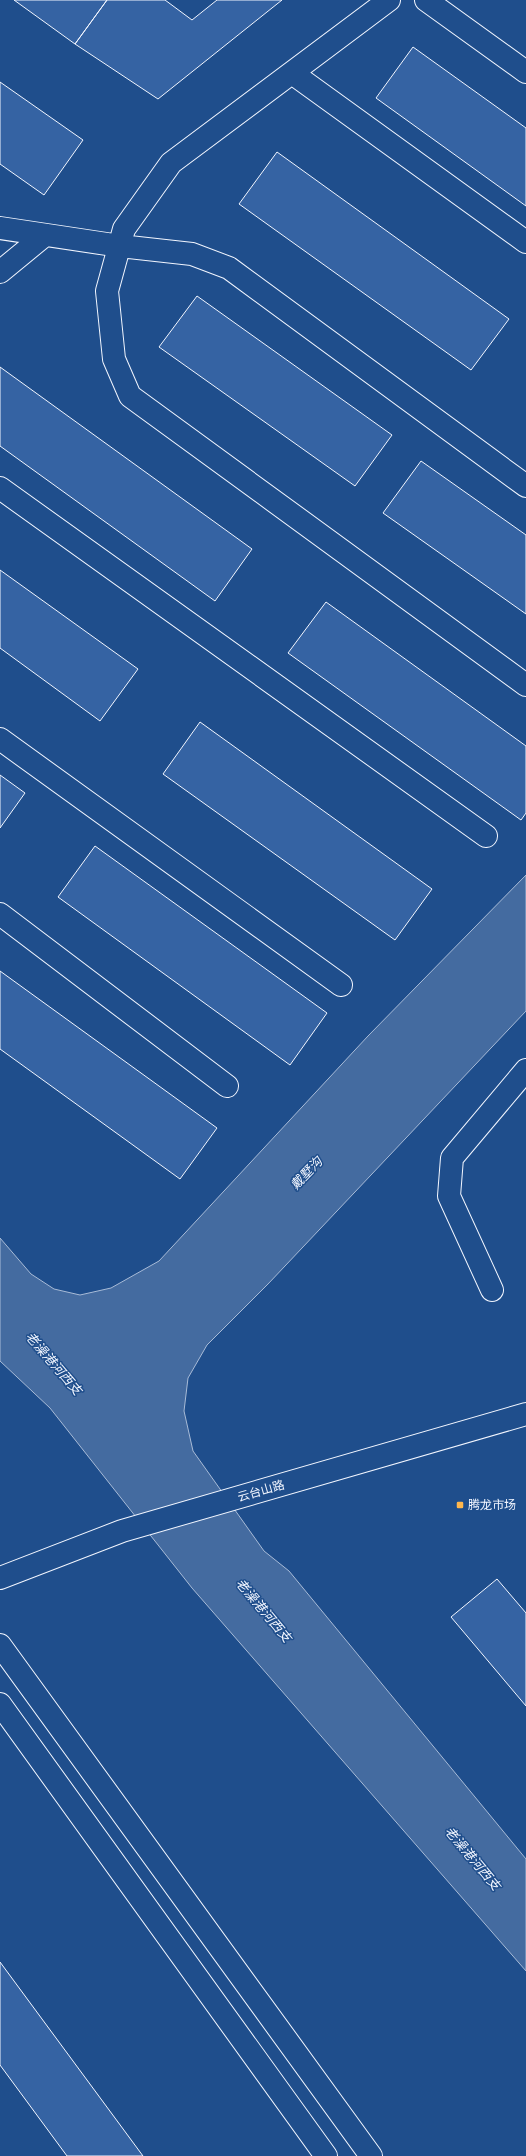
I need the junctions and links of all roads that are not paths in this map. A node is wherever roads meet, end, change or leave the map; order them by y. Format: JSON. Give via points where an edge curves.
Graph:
{"nodes":[{"id":1,"x":389,"y":0,"type":"edge"},
{"id":2,"x":426,"y":0,"type":"edge"},
{"id":3,"x":526,"y":72,"type":"edge"},
{"id":4,"x":292,"y":73,"type":"junction"},
{"id":5,"x":0,"y":228,"type":"edge"},
{"id":6,"x":45,"y":235,"type":"junction"},
{"id":7,"x":526,"y":242,"type":"edge"},
{"id":8,"x":120,"y":246,"type":"junction"},
{"id":9,"x":0,"y":272,"type":"edge"},
{"id":10,"x":526,"y":486,"type":"edge"},
{"id":11,"x":0,"y":488,"type":"edge"},
{"id":12,"x":526,"y":685,"type":"edge"},
{"id":13,"x":0,"y":739,"type":"edge"},
{"id":14,"x":486,"y":836,"type":"dead end"},
{"id":15,"x":0,"y":914,"type":"edge"},
{"id":16,"x":341,"y":985,"type":"dead end"},
{"id":17,"x":526,"y":1070,"type":"edge"},
{"id":18,"x":227,"y":1086,"type":"dead end"},
{"id":19,"x":492,"y":1290,"type":"dead end"},
{"id":20,"x":526,"y":1414,"type":"edge"},
{"id":21,"x":0,"y":1578,"type":"edge"},
{"id":22,"x":0,"y":1645,"type":"edge"},
{"id":23,"x":0,"y":1704,"type":"edge"},
{"id":24,"x":326,"y":2156,"type":"edge"},
{"id":25,"x":370,"y":2156,"type":"edge"}],
"edges":[{"from":1,"to":4,"type":"street"},
{"from":2,"to":3,"type":"street"},
{"from":4,"to":7,"type":"street"},
{"from":4,"to":8,"type":"street","via":[[171,163],[124,229]]},
{"from":5,"to":6,"type":"street"},
{"from":6,"to":8,"type":"street"},
{"from":6,"to":9,"type":"street"},
{"from":8,"to":10,"type":"street","via":[[192,254],[230,268]]},
{"from":8,"to":12,"type":"street","via":[[107,291],[114,359],[130,396]]},
{"from":11,"to":14,"type":"street"},
{"from":13,"to":16,"type":"street"},
{"from":15,"to":18,"type":"street"},
{"from":17,"to":19,"type":"street","via":[[452,1158],[449,1196]]},
{"from":20,"to":21,"type":"street","name":"云台山路","via":[[122,1531]]},
{"from":22,"to":25,"type":"street"},
{"from":23,"to":24,"type":"street"}]}
